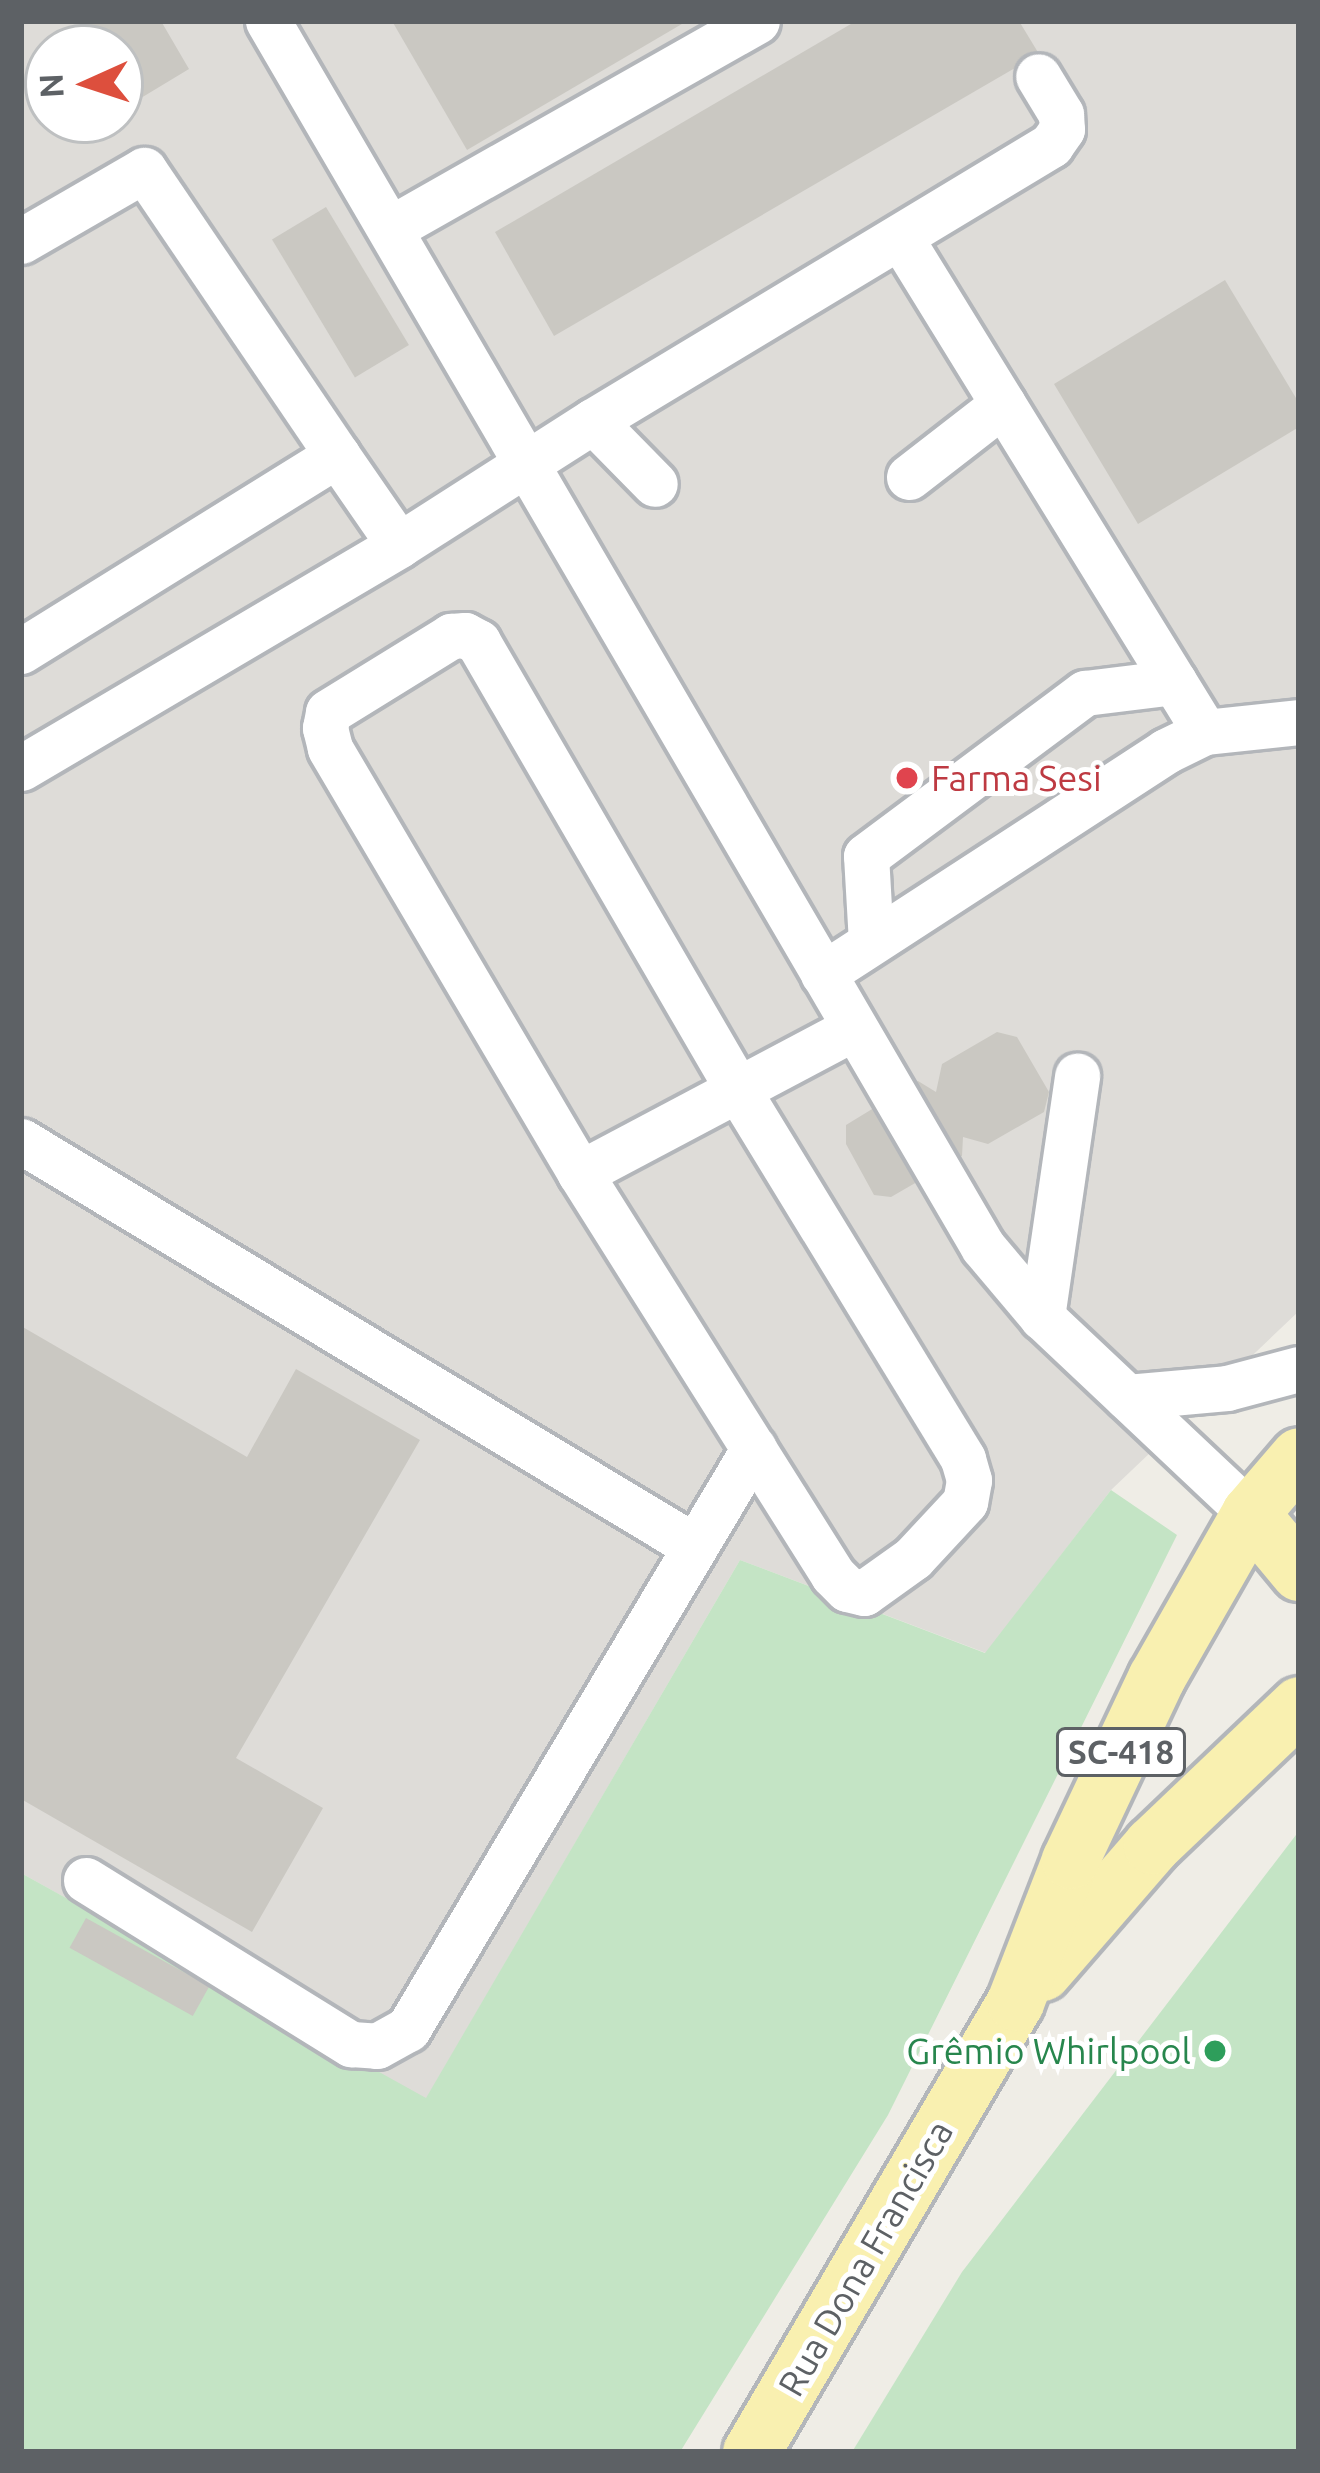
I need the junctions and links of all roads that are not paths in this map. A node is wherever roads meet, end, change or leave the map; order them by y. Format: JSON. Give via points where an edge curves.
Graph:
{"nodes":[{"id":1,"x":268,"y":21,"type":"edge"},
{"id":2,"x":757,"y":21,"type":"edge"},
{"id":3,"x":1038,"y":76,"type":"dead end"},
{"id":4,"x":393,"y":227,"type":"junction"},
{"id":5,"x":900,"y":237,"type":"junction"},
{"id":6,"x":21,"y":241,"type":"edge"},
{"id":7,"x":1003,"y":404,"type":"junction"},
{"id":8,"x":593,"y":421,"type":"junction"},
{"id":9,"x":337,"y":455,"type":"junction"},
{"id":10,"x":527,"y":461,"type":"junction"},
{"id":11,"x":908,"y":477,"type":"dead end"},
{"id":12,"x":656,"y":484,"type":"dead end"},
{"id":13,"x":399,"y":545,"type":"junction"},
{"id":14,"x":21,"y":651,"type":"edge"},
{"id":15,"x":1174,"y":682,"type":"junction"},
{"id":16,"x":1299,"y":722,"type":"edge"},
{"id":17,"x":1205,"y":732,"type":"junction"},
{"id":18,"x":21,"y":768,"type":"edge"},
{"id":19,"x":871,"y":942,"type":"junction"},
{"id":20,"x":823,"y":974,"type":"junction"},
{"id":21,"x":854,"y":1028,"type":"junction"},
{"id":22,"x":1077,"y":1076,"type":"dead end"},
{"id":23,"x":738,"y":1090,"type":"junction"},
{"id":24,"x":21,"y":1141,"type":"edge"},
{"id":25,"x":580,"y":1173,"type":"junction"},
{"id":26,"x":1042,"y":1318,"type":"junction"},
{"id":27,"x":1299,"y":1369,"type":"edge"},
{"id":28,"x":1127,"y":1397,"type":"junction"},
{"id":29,"x":754,"y":1448,"type":"junction"},
{"id":30,"x":1299,"y":1456,"type":"edge"},
{"id":31,"x":1250,"y":1513,"type":"junction"},
{"id":32,"x":694,"y":1546,"type":"junction"},
{"id":33,"x":1299,"y":1572,"type":"edge"},
{"id":34,"x":1299,"y":1705,"type":"edge"},
{"id":35,"x":86,"y":1880,"type":"dead end"},
{"id":36,"x":1015,"y":2002,"type":"junction"},
{"id":37,"x":751,"y":2452,"type":"edge"}],
"edges":[{"from":1,"to":4,"type":"street"},
{"from":2,"to":4,"type":"street"},
{"from":3,"to":5,"type":"street","via":[[1061,114],[1051,145]]},
{"from":4,"to":10,"type":"street"},
{"from":5,"to":7,"type":"street"},
{"from":5,"to":8,"type":"street"},
{"from":6,"to":9,"type":"street","via":[[144,170]]},
{"from":7,"to":11,"type":"street"},
{"from":7,"to":15,"type":"street"},
{"from":8,"to":10,"type":"street"},
{"from":8,"to":12,"type":"street"},
{"from":9,"to":13,"type":"street"},
{"from":9,"to":14,"type":"street"},
{"from":10,"to":13,"type":"street"},
{"from":10,"to":20,"type":"street"},
{"from":13,"to":18,"type":"street"},
{"from":15,"to":17,"type":"street"},
{"from":15,"to":19,"type":"street","via":[[1085,693],[866,856]]},
{"from":16,"to":17,"type":"street"},
{"from":17,"to":19,"type":"street"},
{"from":19,"to":20,"type":"street"},
{"from":20,"to":21,"type":"street"},
{"from":21,"to":23,"type":"street"},
{"from":21,"to":26,"type":"street","via":[[983,1247]]},
{"from":22,"to":26,"type":"street"},
{"from":23,"to":25,"type":"street"},
{"from":23,"to":25,"type":"street","via":[[478,642],[452,636],[328,712],[325,728]]},
{"from":23,"to":29,"type":"street","via":[[963,1459],[965,1502],[913,1558],[864,1593],[847,1588]]},
{"from":24,"to":32,"type":"street"},
{"from":25,"to":29,"type":"street"},
{"from":26,"to":28,"type":"street"},
{"from":27,"to":28,"type":"street","via":[[1226,1388]]},
{"from":28,"to":31,"type":"street"},
{"from":29,"to":32,"type":"street"},
{"from":30,"to":31,"type":"main road","name":"Rua Dona Francisca","number":"SC-418"},
{"from":31,"to":33,"type":"main road"},
{"from":31,"to":36,"type":"main road","name":"Rua Dona Francisca","number":"SC-418","via":[[1156,1678],[1070,1860]]},
{"from":32,"to":35,"type":"street","via":[[408,2029],[377,2046],[351,2044]]},
{"from":34,"to":36,"type":"main road","name":"Rua Dona Francisca","number":"SC-418","via":[[1152,1845]]},
{"from":36,"to":37,"type":"main road","name":"Rua Dona Francisca","number":"SC-418"}]}
